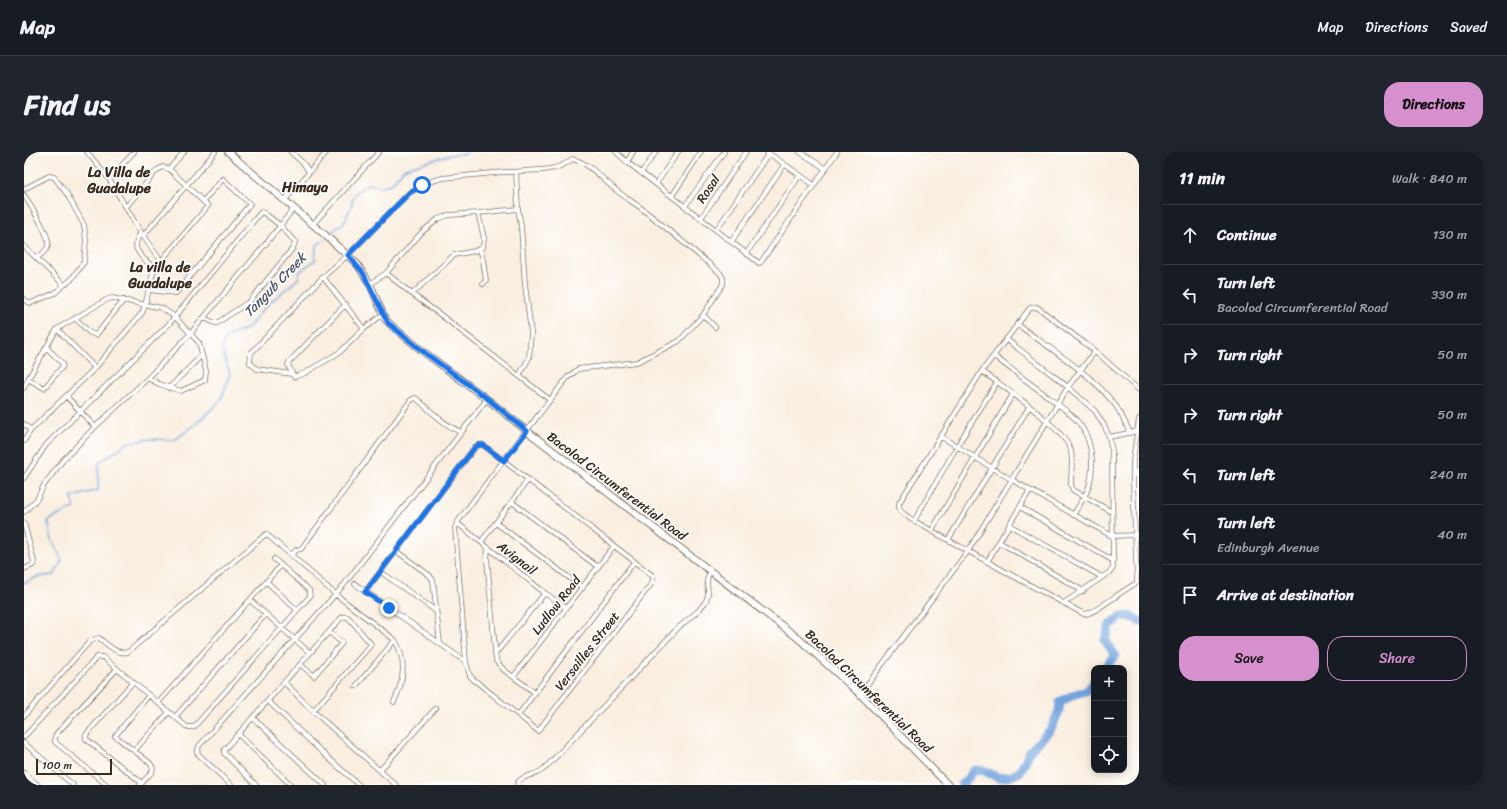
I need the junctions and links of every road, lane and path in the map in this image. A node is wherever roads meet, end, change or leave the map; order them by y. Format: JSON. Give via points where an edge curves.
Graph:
{"nodes":[{"id":1,"x":87,"y":152,"type":"edge"},
{"id":2,"x":134,"y":152,"type":"edge"},
{"id":3,"x":184,"y":152,"type":"edge"},
{"id":4,"x":214,"y":152,"type":"edge"},
{"id":5,"x":228,"y":152,"type":"edge"},
{"id":6,"x":291,"y":152,"type":"edge"},
{"id":7,"x":327,"y":152,"type":"edge"},
{"id":8,"x":379,"y":152,"type":"edge"},
{"id":9,"x":616,"y":152,"type":"edge"},
{"id":10,"x":633,"y":152,"type":"edge"},
{"id":11,"x":656,"y":152,"type":"edge"},
{"id":12,"x":678,"y":152,"type":"edge"},
{"id":13,"x":701,"y":152,"type":"edge"},
{"id":14,"x":724,"y":152,"type":"edge"},
{"id":15,"x":746,"y":152,"type":"edge"},
{"id":16,"x":800,"y":152,"type":"edge"},
{"id":17,"x":837,"y":152,"type":"edge"},
{"id":18,"x":768,"y":153,"type":"edge"},
{"id":19,"x":627,"y":162,"type":"junction"},
{"id":20,"x":784,"y":165,"type":"junction"},
{"id":21,"x":826,"y":168,"type":"junction"},
{"id":22,"x":169,"y":169,"type":"junction"},
{"id":23,"x":309,"y":172,"type":"junction"},
{"id":24,"x":516,"y":172,"type":"junction"},
{"id":25,"x":641,"y":173,"type":"junction"},
{"id":26,"x":800,"y":175,"type":"junction"},
{"id":27,"x":109,"y":179,"type":"junction"},
{"id":28,"x":656,"y":184,"type":"junction"},
{"id":29,"x":187,"y":185,"type":"junction"},
{"id":30,"x":814,"y":185,"type":"junction"},
{"id":31,"x":24,"y":189,"type":"edge"},
{"id":32,"x":24,"y":195,"type":"edge"},
{"id":33,"x":672,"y":196,"type":"junction"},
{"id":34,"x":204,"y":200,"type":"junction"},
{"id":35,"x":284,"y":201,"type":"junction"},
{"id":36,"x":685,"y":206,"type":"junction"},
{"id":37,"x":126,"y":207,"type":"junction"},
{"id":38,"x":294,"y":208,"type":"junction"},
{"id":39,"x":518,"y":209,"type":"junction"},
{"id":40,"x":478,"y":213,"type":"junction"},
{"id":41,"x":701,"y":218,"type":"junction"},
{"id":42,"x":312,"y":225,"type":"junction"},
{"id":43,"x":281,"y":226,"type":"junction"},
{"id":44,"x":716,"y":230,"type":"junction"},
{"id":45,"x":142,"y":234,"type":"junction"},
{"id":46,"x":731,"y":242,"type":"junction"},
{"id":47,"x":24,"y":246,"type":"edge"},
{"id":48,"x":480,"y":249,"type":"junction"},
{"id":49,"x":746,"y":254,"type":"junction"},
{"id":50,"x":348,"y":255,"type":"junction"},
{"id":51,"x":37,"y":258,"type":"junction"},
{"id":52,"x":161,"y":261,"type":"junction"},
{"id":53,"x":154,"y":268,"type":"junction"},
{"id":54,"x":386,"y":273,"type":"junction"},
{"id":55,"x":323,"y":277,"type":"junction"},
{"id":56,"x":370,"y":284,"type":"junction"},
{"id":57,"x":483,"y":284,"type":"dead end"},
{"id":58,"x":64,"y":285,"type":"junction"},
{"id":59,"x":149,"y":290,"type":"junction"},
{"id":60,"x":412,"y":294,"type":"junction"},
{"id":61,"x":24,"y":299,"type":"edge"},
{"id":62,"x":124,"y":300,"type":"junction"},
{"id":63,"x":346,"y":304,"type":"junction"},
{"id":64,"x":146,"y":305,"type":"junction"},
{"id":65,"x":383,"y":314,"type":"junction"},
{"id":66,"x":703,"y":315,"type":"junction"},
{"id":67,"x":175,"y":317,"type":"junction"},
{"id":68,"x":75,"y":318,"type":"junction"},
{"id":69,"x":204,"y":318,"type":"junction"},
{"id":70,"x":1017,"y":324,"type":"junction"},
{"id":71,"x":715,"y":327,"type":"dead end"},
{"id":72,"x":364,"y":328,"type":"junction"},
{"id":73,"x":57,"y":329,"type":"junction"},
{"id":74,"x":190,"y":334,"type":"junction"},
{"id":75,"x":1006,"y":339,"type":"junction"},
{"id":76,"x":46,"y":347,"type":"junction"},
{"id":77,"x":1095,"y":351,"type":"junction"},
{"id":78,"x":202,"y":355,"type":"junction"},
{"id":79,"x":994,"y":356,"type":"junction"},
{"id":80,"x":95,"y":368,"type":"junction"},
{"id":81,"x":982,"y":371,"type":"junction"},
{"id":82,"x":1079,"y":371,"type":"junction"},
{"id":83,"x":292,"y":374,"type":"junction"},
{"id":84,"x":519,"y":376,"type":"junction"},
{"id":85,"x":148,"y":378,"type":"junction"},
{"id":86,"x":28,"y":379,"type":"junction"},
{"id":87,"x":997,"y":382,"type":"junction"},
{"id":88,"x":1068,"y":387,"type":"junction"},
{"id":89,"x":24,"y":388,"type":"edge"},
{"id":90,"x":169,"y":388,"type":"junction"},
{"id":91,"x":1139,"y":390,"type":"edge"},
{"id":92,"x":1012,"y":394,"type":"junction"},
{"id":93,"x":66,"y":396,"type":"junction"},
{"id":94,"x":488,"y":399,"type":"junction"},
{"id":95,"x":550,"y":400,"type":"junction"},
{"id":96,"x":1058,"y":404,"type":"junction"},
{"id":97,"x":1029,"y":407,"type":"junction"},
{"id":98,"x":80,"y":411,"type":"junction"},
{"id":99,"x":1139,"y":419,"type":"edge"},
{"id":100,"x":1048,"y":420,"type":"junction"},
{"id":101,"x":24,"y":424,"type":"edge"},
{"id":102,"x":95,"y":426,"type":"junction"},
{"id":103,"x":31,"y":430,"type":"junction"},
{"id":104,"x":527,"y":431,"type":"junction"},
{"id":105,"x":1138,"y":431,"type":"junction"},
{"id":106,"x":461,"y":432,"type":"junction"},
{"id":107,"x":1130,"y":433,"type":"junction"},
{"id":108,"x":940,"y":436,"type":"junction"},
{"id":109,"x":1109,"y":437,"type":"junction"},
{"id":110,"x":24,"y":441,"type":"edge"},
{"id":111,"x":957,"y":446,"type":"junction"},
{"id":112,"x":974,"y":456,"type":"junction"},
{"id":113,"x":504,"y":461,"type":"junction"},
{"id":114,"x":992,"y":467,"type":"junction"},
{"id":115,"x":24,"y":478,"type":"edge"},
{"id":116,"x":528,"y":480,"type":"junction"},
{"id":117,"x":1012,"y":480,"type":"junction"},
{"id":118,"x":1030,"y":490,"type":"junction"},
{"id":119,"x":1084,"y":497,"type":"junction"},
{"id":120,"x":512,"y":502,"type":"junction"},
{"id":121,"x":1020,"y":508,"type":"junction"},
{"id":122,"x":24,"y":512,"type":"edge"},
{"id":123,"x":1112,"y":512,"type":"junction"},
{"id":124,"x":1073,"y":515,"type":"junction"},
{"id":125,"x":914,"y":521,"type":"junction"},
{"id":126,"x":24,"y":523,"type":"edge"},
{"id":127,"x":457,"y":523,"type":"junction"},
{"id":128,"x":496,"y":523,"type":"junction"},
{"id":129,"x":1009,"y":525,"type":"junction"},
{"id":130,"x":932,"y":530,"type":"junction"},
{"id":131,"x":1135,"y":535,"type":"junction"},
{"id":132,"x":1112,"y":536,"type":"junction"},
{"id":133,"x":948,"y":540,"type":"junction"},
{"id":134,"x":481,"y":542,"type":"junction"},
{"id":135,"x":999,"y":542,"type":"junction"},
{"id":136,"x":614,"y":546,"type":"junction"},
{"id":137,"x":488,"y":548,"type":"junction"},
{"id":138,"x":396,"y":551,"type":"junction"},
{"id":139,"x":968,"y":551,"type":"junction"},
{"id":140,"x":291,"y":555,"type":"junction"},
{"id":141,"x":274,"y":559,"type":"dead end"},
{"id":142,"x":1112,"y":560,"type":"junction"},
{"id":143,"x":634,"y":562,"type":"junction"},
{"id":144,"x":987,"y":562,"type":"junction"},
{"id":145,"x":281,"y":565,"type":"junction"},
{"id":146,"x":598,"y":567,"type":"junction"},
{"id":147,"x":24,"y":569,"type":"edge"},
{"id":148,"x":710,"y":570,"type":"junction"},
{"id":149,"x":380,"y":572,"type":"junction"},
{"id":150,"x":1102,"y":578,"type":"junction"},
{"id":151,"x":267,"y":582,"type":"junction"},
{"id":152,"x":355,"y":584,"type":"dead end"},
{"id":153,"x":583,"y":588,"type":"junction"},
{"id":154,"x":1083,"y":591,"type":"junction"},
{"id":155,"x":365,"y":592,"type":"junction"},
{"id":156,"x":545,"y":593,"type":"junction"},
{"id":157,"x":335,"y":594,"type":"junction"},
{"id":158,"x":250,"y":600,"type":"junction"},
{"id":159,"x":1064,"y":603,"type":"junction"},
{"id":160,"x":565,"y":608,"type":"junction"},
{"id":161,"x":297,"y":610,"type":"junction"},
{"id":162,"x":436,"y":611,"type":"junction"},
{"id":163,"x":266,"y":614,"type":"junction"},
{"id":164,"x":282,"y":628,"type":"junction"},
{"id":165,"x":329,"y":632,"type":"junction"},
{"id":166,"x":294,"y":639,"type":"junction"},
{"id":167,"x":395,"y":640,"type":"junction"},
{"id":168,"x":440,"y":644,"type":"junction"},
{"id":169,"x":310,"y":653,"type":"junction"},
{"id":170,"x":495,"y":654,"type":"junction"},
{"id":171,"x":466,"y":662,"type":"junction"},
{"id":172,"x":300,"y":664,"type":"junction"},
{"id":173,"x":117,"y":669,"type":"junction"},
{"id":174,"x":514,"y":676,"type":"junction"},
{"id":175,"x":132,"y":682,"type":"junction"},
{"id":176,"x":284,"y":682,"type":"junction"},
{"id":177,"x":356,"y":686,"type":"dead end"},
{"id":178,"x":534,"y":692,"type":"junction"},
{"id":179,"x":860,"y":694,"type":"junction"},
{"id":180,"x":149,"y":695,"type":"junction"},
{"id":181,"x":268,"y":701,"type":"junction"},
{"id":182,"x":394,"y":702,"type":"dead end"},
{"id":183,"x":158,"y":703,"type":"junction"},
{"id":184,"x":436,"y":708,"type":"dead end"},
{"id":185,"x":313,"y":711,"type":"junction"},
{"id":186,"x":169,"y":712,"type":"junction"},
{"id":187,"x":518,"y":714,"type":"junction"},
{"id":188,"x":24,"y":716,"type":"edge"},
{"id":189,"x":175,"y":717,"type":"junction"},
{"id":190,"x":253,"y":718,"type":"junction"},
{"id":191,"x":238,"y":734,"type":"junction"},
{"id":192,"x":24,"y":737,"type":"edge"},
{"id":193,"x":24,"y":743,"type":"edge"},
{"id":194,"x":134,"y":751,"type":"junction"},
{"id":195,"x":380,"y":770,"type":"junction"},
{"id":196,"x":24,"y":773,"type":"edge"},
{"id":197,"x":141,"y":784,"type":"edge"},
{"id":198,"x":38,"y":785,"type":"edge"},
{"id":199,"x":73,"y":785,"type":"edge"},
{"id":200,"x":107,"y":785,"type":"edge"},
{"id":201,"x":232,"y":785,"type":"edge"},
{"id":202,"x":256,"y":785,"type":"edge"},
{"id":203,"x":291,"y":785,"type":"edge"},
{"id":204,"x":325,"y":785,"type":"edge"},
{"id":205,"x":359,"y":785,"type":"edge"},
{"id":206,"x":396,"y":785,"type":"edge"},
{"id":207,"x":517,"y":785,"type":"edge"},
{"id":208,"x":948,"y":785,"type":"edge"}],
"edges":[{"from":1,"to":27,"type":"street"},
{"from":2,"to":27,"type":"street"},
{"from":3,"to":22,"type":"street"},
{"from":4,"to":29,"type":"street"},
{"from":5,"to":35,"type":"main road","name":"Bacolod Circumferential Road"},
{"from":6,"to":23,"type":"street"},
{"from":7,"to":23,"type":"street"},
{"from":8,"to":42,"type":"street"},
{"from":9,"to":19,"type":"street"},
{"from":10,"to":19,"type":"street"},
{"from":11,"to":25,"type":"street"},
{"from":12,"to":28,"type":"street"},
{"from":13,"to":33,"type":"street"},
{"from":14,"to":36,"type":"street"},
{"from":15,"to":41,"type":"street","name":"Rosal"},
{"from":16,"to":21,"type":"street"},
{"from":17,"to":21,"type":"street"},
{"from":18,"to":20,"type":"street"},
{"from":18,"to":44,"type":"street"},
{"from":19,"to":25,"type":"street"},
{"from":20,"to":26,"type":"street"},
{"from":20,"to":46,"type":"street"},
{"from":21,"to":30,"type":"street"},
{"from":22,"to":29,"type":"street"},
{"from":22,"to":37,"type":"street","via":[[163,167],[157,170]]},
{"from":23,"to":35,"type":"street"},
{"from":24,"to":39,"type":"street"},
{"from":24,"to":50,"type":"street","via":[[443,178],[422,185],[409,193]]},
{"from":24,"to":66,"type":"street","via":[[556,168],[566,165],[572,159],[588,165],[720,273],[723,284]]},
{"from":25,"to":28,"type":"street"},
{"from":26,"to":30,"type":"street"},
{"from":26,"to":49,"type":"street"},
{"from":27,"to":37,"type":"street"},
{"from":28,"to":33,"type":"street"},
{"from":29,"to":34,"type":"street"},
{"from":29,"to":45,"type":"street"},
{"from":30,"to":49,"type":"street","via":[[761,262]]},
{"from":31,"to":58,"type":"street","via":[[49,176],[54,177],[67,194],[84,225],[84,262]]},
{"from":32,"to":51,"type":"street","via":[[47,235],[48,248]]},
{"from":33,"to":36,"type":"street"},
{"from":34,"to":52,"type":"street","via":[[208,207]]},
{"from":34,"to":59,"type":"street","via":[[223,179],[250,204],[176,293]]},
{"from":35,"to":38,"type":"main road","name":"Bacolod Circumferential Road"},
{"from":36,"to":41,"type":"street"},
{"from":37,"to":45,"type":"street"},
{"from":38,"to":42,"type":"main road","name":"Bacolod Circumferential Road"},
{"from":38,"to":43,"type":"street"},
{"from":39,"to":40,"type":"street"},
{"from":39,"to":84,"type":"street","via":[[531,334],[528,358]]},
{"from":40,"to":48,"type":"street","via":[[484,243]]},
{"from":40,"to":54,"type":"street","via":[[449,215],[438,219],[422,232]]},
{"from":41,"to":44,"type":"street"},
{"from":42,"to":50,"type":"main road","name":"Bacolod Circumferential Road"},
{"from":43,"to":67,"type":"street","via":[[261,212]]},
{"from":43,"to":69,"type":"street"},
{"from":43,"to":69,"type":"street","via":[[295,242],[293,248],[251,299],[218,323]]},
{"from":44,"to":46,"type":"street"},
{"from":45,"to":52,"type":"street"},
{"from":45,"to":53,"type":"street","via":[[136,240],[137,251]]},
{"from":46,"to":49,"type":"street"},
{"from":47,"to":51,"type":"street"},
{"from":48,"to":57,"type":"street","via":[[486,280]]},
{"from":48,"to":60,"type":"street","via":[[454,255]]},
{"from":50,"to":55,"type":"street"},
{"from":50,"to":56,"type":"main road","name":"Bacolod Circumferential Road"},
{"from":51,"to":58,"type":"street"},
{"from":52,"to":53,"type":"street"},
{"from":53,"to":59,"type":"street"},
{"from":54,"to":56,"type":"street"},
{"from":54,"to":60,"type":"street"},
{"from":55,"to":63,"type":"street"},
{"from":55,"to":83,"type":"street","via":[[251,353],[250,363],[257,369]]},
{"from":56,"to":65,"type":"main road","name":"Bacolod Circumferential Road"},
{"from":58,"to":61,"type":"street","via":[[55,293],[31,303]]},
{"from":59,"to":64,"type":"street"},
{"from":60,"to":84,"type":"street"},
{"from":62,"to":64,"type":"street"},
{"from":62,"to":68,"type":"street","via":[[109,299]]},
{"from":62,"to":68,"type":"street","via":[[96,335],[90,333]]},
{"from":63,"to":72,"type":"street"},
{"from":63,"to":83,"type":"street","via":[[289,362]]},
{"from":64,"to":67,"type":"street","via":[[162,308]]},
{"from":64,"to":80,"type":"street","via":[[136,322]]},
{"from":65,"to":72,"type":"street"},
{"from":65,"to":94,"type":"main road","name":"Bacolod Circumferential Road","via":[[393,327],[425,353]]},
{"from":66,"to":71,"type":"street"},
{"from":66,"to":95,"type":"street","via":[[679,341],[640,361],[584,367],[574,371]]},
{"from":67,"to":74,"type":"street"},
{"from":67,"to":98,"type":"street"},
{"from":68,"to":73,"type":"street"},
{"from":69,"to":74,"type":"street"},
{"from":70,"to":75,"type":"street"},
{"from":70,"to":77,"type":"street","via":[[1030,308],[1037,307]]},
{"from":70,"to":82,"type":"street"},
{"from":72,"to":83,"type":"street","via":[[340,352],[326,361],[295,377]]},
{"from":73,"to":76,"type":"street"},
{"from":73,"to":80,"type":"street"},
{"from":74,"to":78,"type":"street","via":[[199,343]]},
{"from":74,"to":85,"type":"street"},
{"from":75,"to":79,"type":"street"},
{"from":75,"to":88,"type":"street"},
{"from":76,"to":86,"type":"street"},
{"from":76,"to":86,"type":"street","via":[[63,366],[44,388]]},
{"from":77,"to":82,"type":"street"},
{"from":77,"to":91,"type":"street"},
{"from":78,"to":90,"type":"street"},
{"from":78,"to":90,"type":"street","via":[[205,380],[181,391]]},
{"from":79,"to":81,"type":"street"},
{"from":79,"to":96,"type":"street"},
{"from":80,"to":93,"type":"street"},
{"from":81,"to":87,"type":"street"},
{"from":81,"to":108,"type":"street"},
{"from":82,"to":88,"type":"street"},
{"from":82,"to":107,"type":"street","via":[[1099,386],[1113,402]]},
{"from":84,"to":95,"type":"street"},
{"from":85,"to":90,"type":"street"},
{"from":85,"to":102,"type":"street"},
{"from":86,"to":89,"type":"street"},
{"from":87,"to":92,"type":"street"},
{"from":87,"to":111,"type":"street"},
{"from":88,"to":96,"type":"street"},
{"from":88,"to":109,"type":"street","via":[[1095,411]]},
{"from":92,"to":97,"type":"street"},
{"from":92,"to":112,"type":"street"},
{"from":93,"to":98,"type":"street"},
{"from":93,"to":103,"type":"street"},
{"from":94,"to":104,"type":"main road","name":"Bacolod Circumferential Road"},
{"from":94,"to":106,"type":"street"},
{"from":95,"to":104,"type":"street"},
{"from":96,"to":100,"type":"street"},
{"from":96,"to":119,"type":"street","via":[[1078,422],[1088,439],[1092,463],[1090,482]]},
{"from":97,"to":100,"type":"street"},
{"from":97,"to":114,"type":"street"},
{"from":98,"to":102,"type":"street"},
{"from":98,"to":115,"type":"street","via":[[46,445]]},
{"from":99,"to":105,"type":"street"},
{"from":100,"to":117,"type":"street"},
{"from":100,"to":119,"type":"street","via":[[1067,442],[1071,451],[1071,485],[1073,490]]},
{"from":101,"to":103,"type":"street"},
{"from":102,"to":122,"type":"street","via":[[56,469],[37,499]]},
{"from":103,"to":110,"type":"street"},
{"from":104,"to":113,"type":"street"},
{"from":104,"to":148,"type":"main road","name":"Bacolod Circumferential Road"},
{"from":105,"to":107,"type":"street"},
{"from":105,"to":131,"type":"street","via":[[1133,461]]},
{"from":106,"to":140,"type":"street","via":[[442,421],[418,399],[411,400],[302,549]]},
{"from":106,"to":157,"type":"street"},
{"from":107,"to":109,"type":"street"},
{"from":108,"to":111,"type":"street"},
{"from":108,"to":125,"type":"street","via":[[898,503],[899,511]]},
{"from":109,"to":123,"type":"street","via":[[1112,451]]},
{"from":111,"to":112,"type":"street"},
{"from":111,"to":125,"type":"street"},
{"from":112,"to":114,"type":"street"},
{"from":112,"to":130,"type":"street"},
{"from":113,"to":116,"type":"street"},
{"from":113,"to":127,"type":"street"},
{"from":113,"to":138,"type":"street","via":[[483,445],[475,447]]},
{"from":114,"to":117,"type":"street"},
{"from":114,"to":133,"type":"street"},
{"from":116,"to":120,"type":"street"},
{"from":116,"to":136,"type":"street"},
{"from":117,"to":118,"type":"street"},
{"from":117,"to":139,"type":"street"},
{"from":118,"to":121,"type":"street"},
{"from":118,"to":124,"type":"street"},
{"from":119,"to":123,"type":"street"},
{"from":119,"to":124,"type":"street"},
{"from":120,"to":128,"type":"street"},
{"from":120,"to":146,"type":"street"},
{"from":121,"to":129,"type":"street"},
{"from":121,"to":142,"type":"street"},
{"from":123,"to":132,"type":"street"},
{"from":124,"to":132,"type":"street"},
{"from":125,"to":130,"type":"street"},
{"from":126,"to":147,"type":"street","via":[[34,562]]},
{"from":127,"to":134,"type":"street","name":"Avignail"},
{"from":127,"to":171,"type":"street"},
{"from":128,"to":134,"type":"street"},
{"from":128,"to":153,"type":"street"},
{"from":129,"to":135,"type":"street"},
{"from":129,"to":150,"type":"street"},
{"from":130,"to":133,"type":"street"},
{"from":131,"to":132,"type":"street"},
{"from":131,"to":159,"type":"street","via":[[1137,583],[1092,613],[1084,614]]},
{"from":132,"to":142,"type":"street"},
{"from":133,"to":139,"type":"street"},
{"from":134,"to":137,"type":"street","name":"Avignail"},
{"from":135,"to":144,"type":"street"},
{"from":135,"to":154,"type":"street"},
{"from":136,"to":143,"type":"street"},
{"from":136,"to":146,"type":"street","name":"Ludlow Road"},
{"from":137,"to":156,"type":"street","name":"Avignail"},
{"from":137,"to":170,"type":"street"},
{"from":138,"to":149,"type":"street"},
{"from":138,"to":162,"type":"street","via":[[433,580]]},
{"from":139,"to":144,"type":"street"},
{"from":139,"to":179,"type":"street"},
{"from":140,"to":157,"type":"street"},
{"from":140,"to":188,"type":"street","via":[[266,534],[128,652],[119,652],[100,638],[90,641]]},
{"from":141,"to":145,"type":"street"},
{"from":142,"to":150,"type":"street","via":[[1112,570]]},
{"from":143,"to":178,"type":"street"},
{"from":143,"to":187,"type":"street","name":"Versailles Street","via":[[652,575],[652,583],[538,731]]},
{"from":144,"to":159,"type":"street"},
{"from":145,"to":151,"type":"street"},
{"from":145,"to":161,"type":"street","via":[[309,590],[310,596]]},
{"from":146,"to":153,"type":"street","name":"Ludlow Road"},
{"from":148,"to":179,"type":"main road","name":"Bacolod Circumferential Road","via":[[798,638]]},
{"from":148,"to":207,"type":"street","via":[[707,580],[708,594],[699,610],[678,628],[549,764],[537,773],[521,779]]},
{"from":149,"to":155,"type":"street"},
{"from":149,"to":162,"type":"street"},
{"from":150,"to":154,"type":"street"},
{"from":151,"to":158,"type":"street"},
{"from":151,"to":161,"type":"street"},
{"from":152,"to":155,"type":"street"},
{"from":153,"to":160,"type":"street","name":"Ludlow Road"},
{"from":154,"to":159,"type":"street"},
{"from":155,"to":168,"type":"street"},
{"from":156,"to":160,"type":"street","name":"Avignail"},
{"from":156,"to":170,"type":"street"},
{"from":157,"to":166,"type":"street"},
{"from":157,"to":167,"type":"street"},
{"from":158,"to":163,"type":"street"},
{"from":158,"to":183,"type":"street"},
{"from":160,"to":174,"type":"street","name":"Ludlow Road"},
{"from":161,"to":164,"type":"street"},
{"from":162,"to":168,"type":"street"},
{"from":163,"to":164,"type":"street"},
{"from":163,"to":189,"type":"street"},
{"from":164,"to":166,"type":"street"},
{"from":164,"to":189,"type":"street","via":[[194,727],[187,727]]},
{"from":165,"to":169,"type":"street"},
{"from":165,"to":172,"type":"street","via":[[342,643],[314,676]]},
{"from":165,"to":185,"type":"street","via":[[342,617],[348,617],[371,644]]},
{"from":166,"to":169,"type":"street"},
{"from":166,"to":201,"type":"street","via":[[197,749],[197,753]]},
{"from":167,"to":177,"type":"street"},
{"from":167,"to":182,"type":"street","via":[[401,649],[404,668],[401,686]]},
{"from":168,"to":171,"type":"street"},
{"from":169,"to":172,"type":"street"},
{"from":170,"to":174,"type":"street","via":[[499,666]]},
{"from":171,"to":187,"type":"street","via":[[473,680]]},
{"from":172,"to":176,"type":"street"},
{"from":173,"to":175,"type":"street"},
{"from":173,"to":192,"type":"street","via":[[103,658],[97,657]]},
{"from":173,"to":200,"type":"street","via":[[55,737],[55,742]]},
{"from":174,"to":178,"type":"street"},
{"from":175,"to":180,"type":"street"},
{"from":175,"to":197,"type":"street","via":[[90,730],[86,739]]},
{"from":176,"to":181,"type":"street"},
{"from":176,"to":185,"type":"street"},
{"from":178,"to":187,"type":"street"},
{"from":179,"to":208,"type":"main road","name":"Bacolod Circumferential Road"},
{"from":180,"to":183,"type":"street"},
{"from":180,"to":194,"type":"street","via":[[115,736]]},
{"from":181,"to":190,"type":"street"},
{"from":181,"to":205,"type":"street"},
{"from":183,"to":186,"type":"street"},
{"from":184,"to":195,"type":"street"},
{"from":185,"to":195,"type":"street"},
{"from":186,"to":189,"type":"street"},
{"from":186,"to":194,"type":"street"},
{"from":190,"to":191,"type":"street"},
{"from":190,"to":204,"type":"street"},
{"from":191,"to":202,"type":"street","via":[[224,753]]},
{"from":191,"to":203,"type":"street"},
{"from":193,"to":199,"type":"street"},
{"from":194,"to":197,"type":"street","via":[[150,763],[152,768],[152,772]]},
{"from":195,"to":206,"type":"street"},
{"from":196,"to":198,"type":"street"}]}
